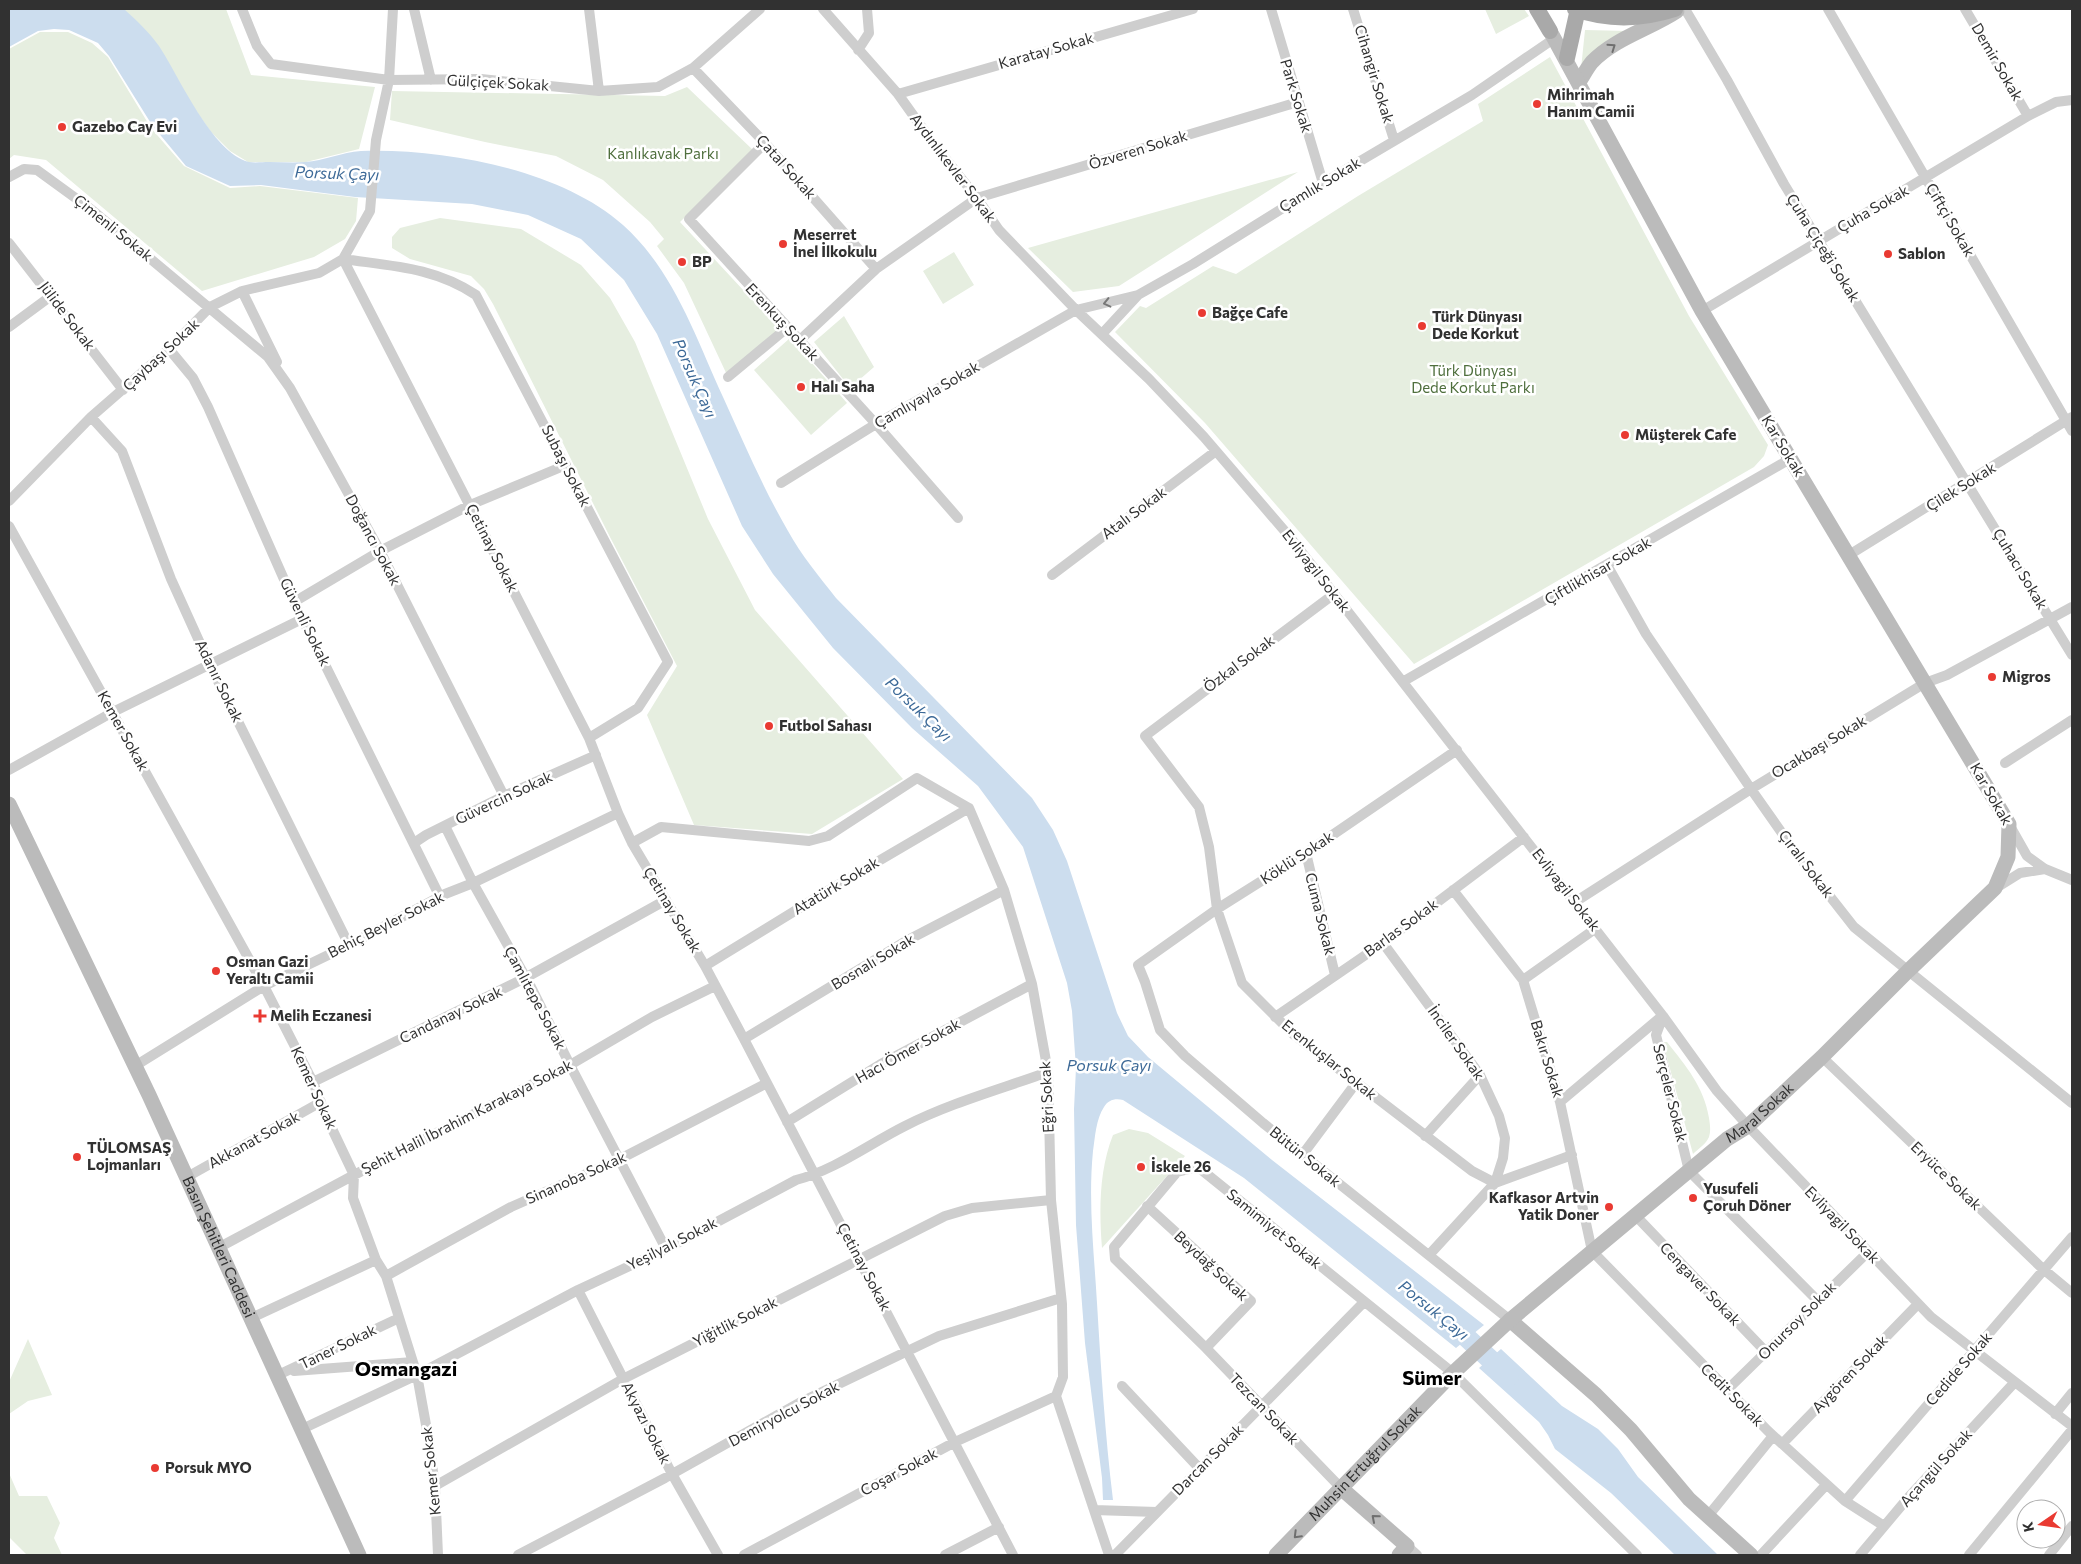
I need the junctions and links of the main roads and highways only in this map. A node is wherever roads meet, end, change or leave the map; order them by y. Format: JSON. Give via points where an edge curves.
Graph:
{"nodes":[{"id":1,"x":1537,"y":9,"type":"edge"},
{"id":2,"x":1577,"y":9,"type":"edge"},
{"id":3,"x":1676,"y":9,"type":"edge"},
{"id":4,"x":1553,"y":34,"type":"road end"},
{"id":5,"x":1567,"y":58,"type":"road end"}],
"edges":[{"from":1,"to":4,"type":"main road"},
{"from":2,"to":3,"type":"main road","via":[[1629,19]]},
{"from":2,"to":5,"type":"main road"}]}
